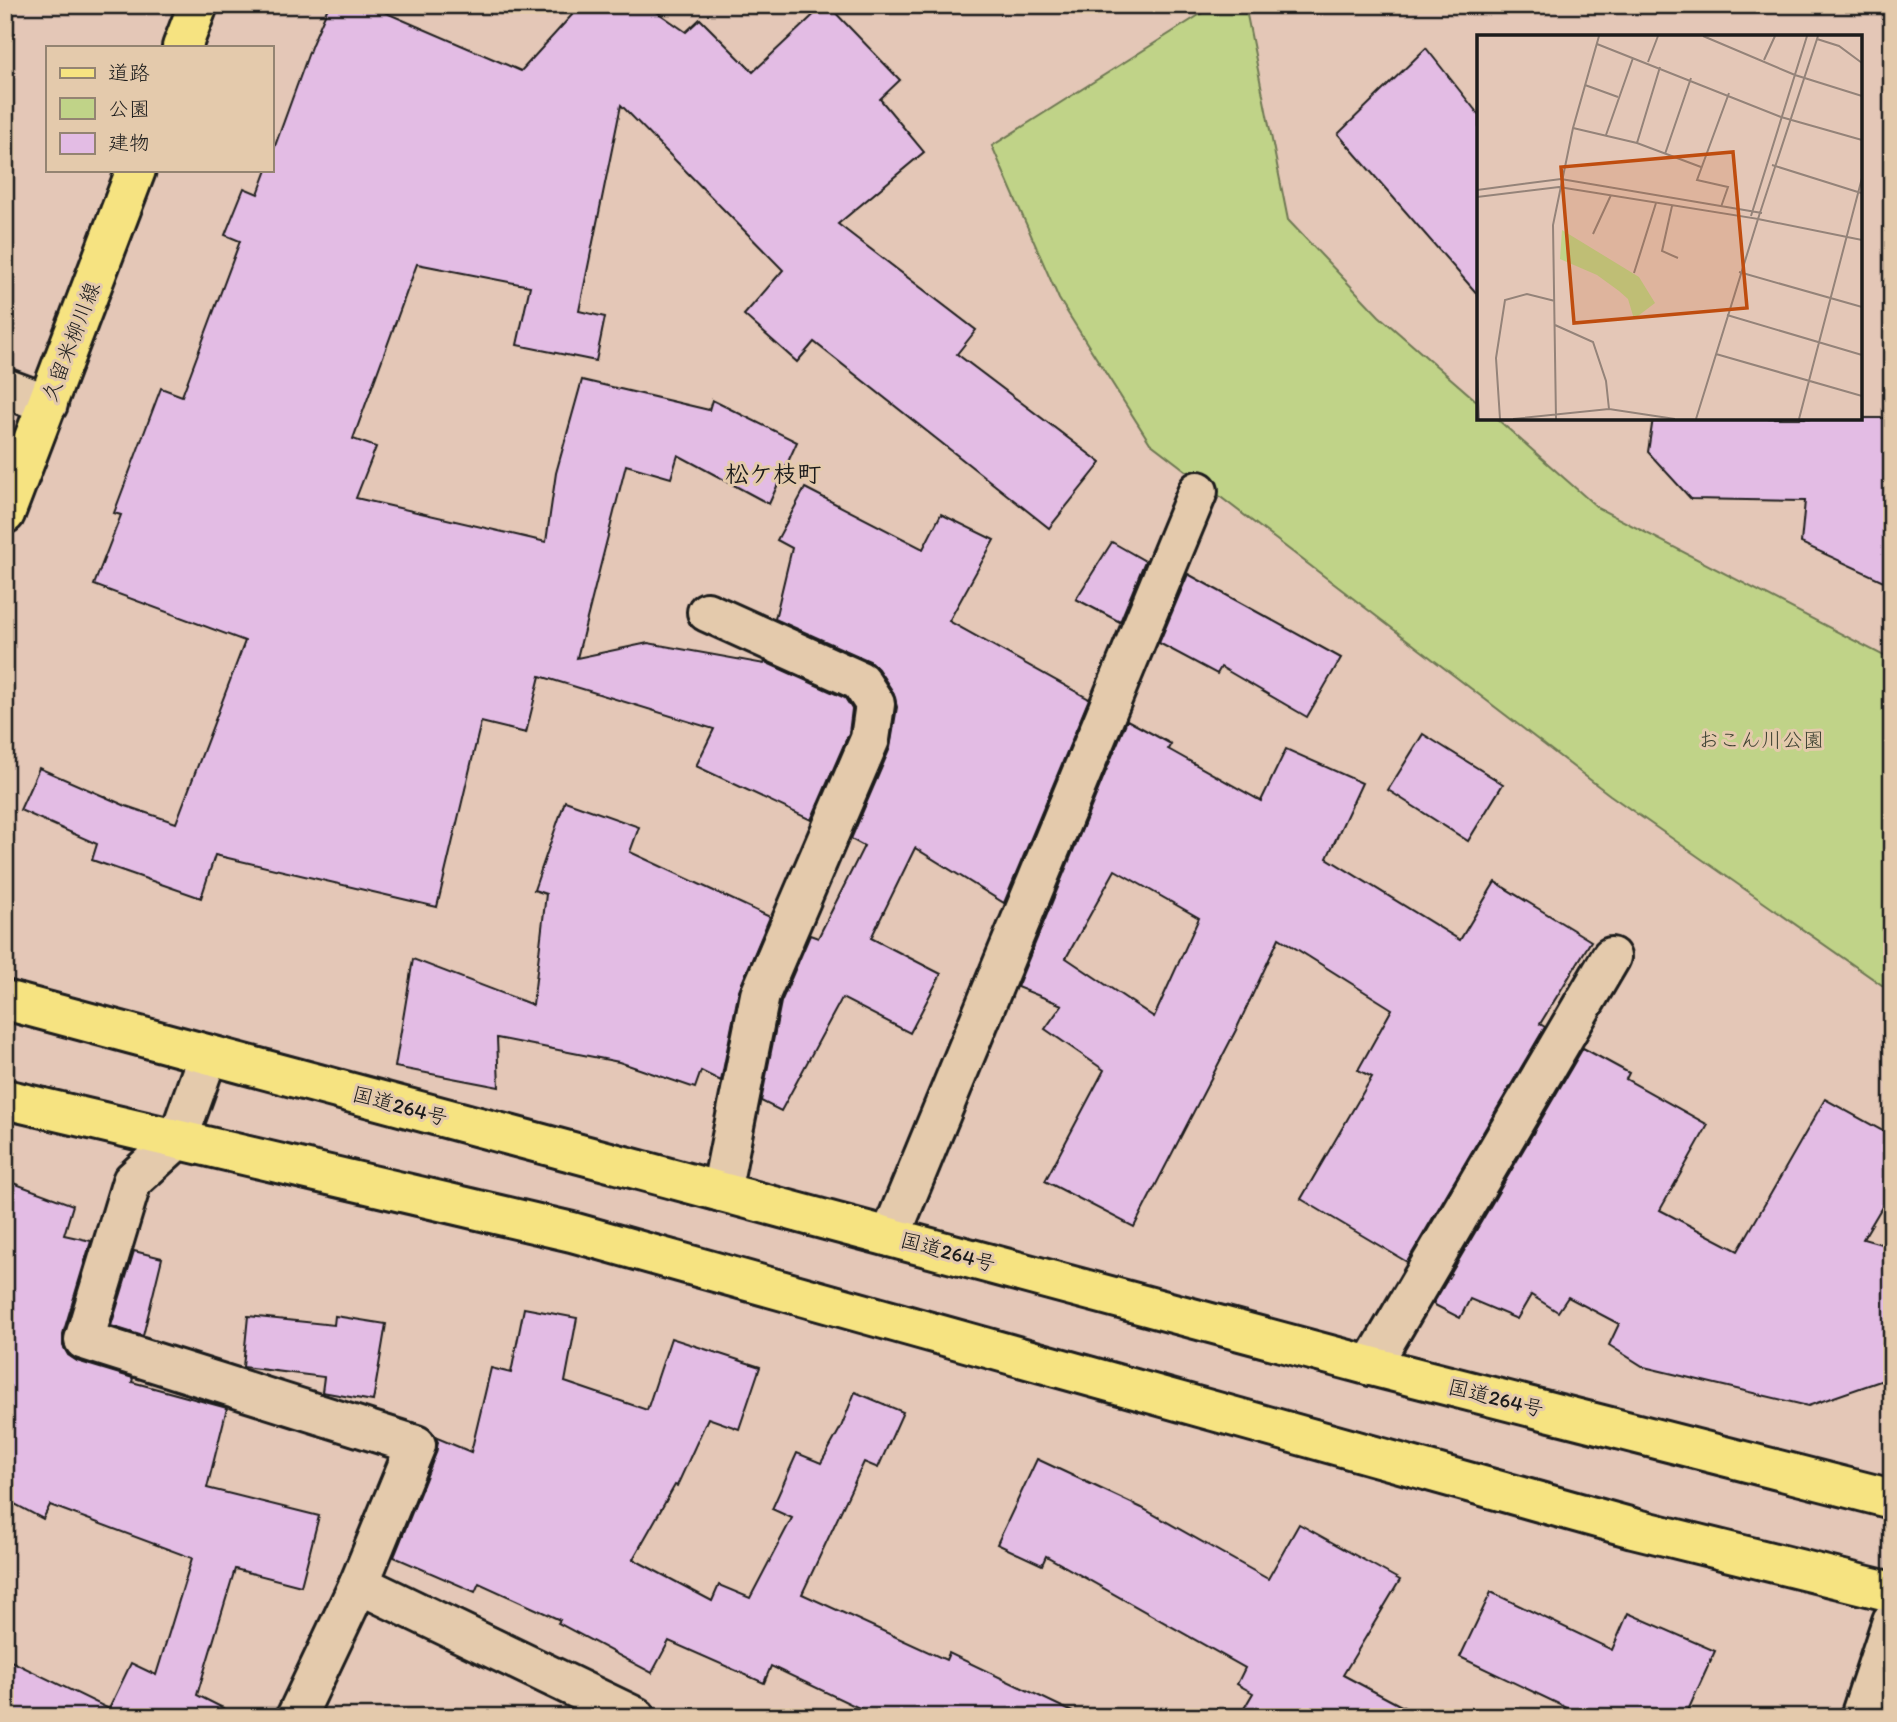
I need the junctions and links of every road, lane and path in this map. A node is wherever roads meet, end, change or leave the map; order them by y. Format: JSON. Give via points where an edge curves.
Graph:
{"nodes":[{"id":1,"x":198,"y":5,"type":"edge"},
{"id":2,"x":182,"y":46,"type":"edge"},
{"id":3,"x":135,"y":172,"type":"edge"},
{"id":4,"x":5,"y":388,"type":"edge"},
{"id":5,"x":48,"y":404,"type":"junction"},
{"id":6,"x":1198,"y":491,"type":"dead end"},
{"id":7,"x":5,"y":514,"type":"edge"},
{"id":8,"x":707,"y":612,"type":"dead end"},
{"id":9,"x":1611,"y":957,"type":"dead end"},
{"id":10,"x":5,"y":1000,"type":"edge"},
{"id":11,"x":208,"y":1055,"type":"junction"},
{"id":12,"x":5,"y":1099,"type":"edge"},
{"id":13,"x":178,"y":1139,"type":"junction"},
{"id":14,"x":721,"y":1192,"type":"junction"},
{"id":15,"x":890,"y":1237,"type":"junction"},
{"id":16,"x":1371,"y":1366,"type":"junction"},
{"id":17,"x":1892,"y":1499,"type":"edge"},
{"id":18,"x":359,"y":1584,"type":"junction"},
{"id":19,"x":1892,"y":1592,"type":"edge"},
{"id":20,"x":1892,"y":1621,"type":"edge"},
{"id":21,"x":296,"y":1717,"type":"edge"},
{"id":22,"x":636,"y":1717,"type":"edge"},
{"id":23,"x":1860,"y":1717,"type":"edge"}],
"edges":[{"from":1,"to":2,"type":"main road"},
{"from":3,"to":5,"type":"main road","name":"久留米柳川線"},
{"from":4,"to":5,"type":"street"},
{"from":5,"to":7,"type":"main road","name":"久留米柳川線"},
{"from":6,"to":15,"type":"street"},
{"from":8,"to":14,"type":"street","via":[[860,681],[875,704],[870,739],[760,995]]},
{"from":9,"to":16,"type":"street"},
{"from":10,"to":11,"type":"main road","name":"国道264号"},
{"from":11,"to":13,"type":"street"},
{"from":11,"to":14,"type":"main road","name":"国道264号"},
{"from":12,"to":13,"type":"main road"},
{"from":13,"to":18,"type":"street","via":[[132,1181],[85,1340],[416,1445]]},
{"from":13,"to":19,"type":"main road","via":[[572,1231],[1633,1528]]},
{"from":14,"to":15,"type":"main road","name":"国道264号"},
{"from":15,"to":16,"type":"main road","name":"国道264号"},
{"from":16,"to":17,"type":"main road","name":"国道264号"},
{"from":18,"to":21,"type":"street"},
{"from":18,"to":22,"type":"street"},
{"from":20,"to":23,"type":"street"}]}
